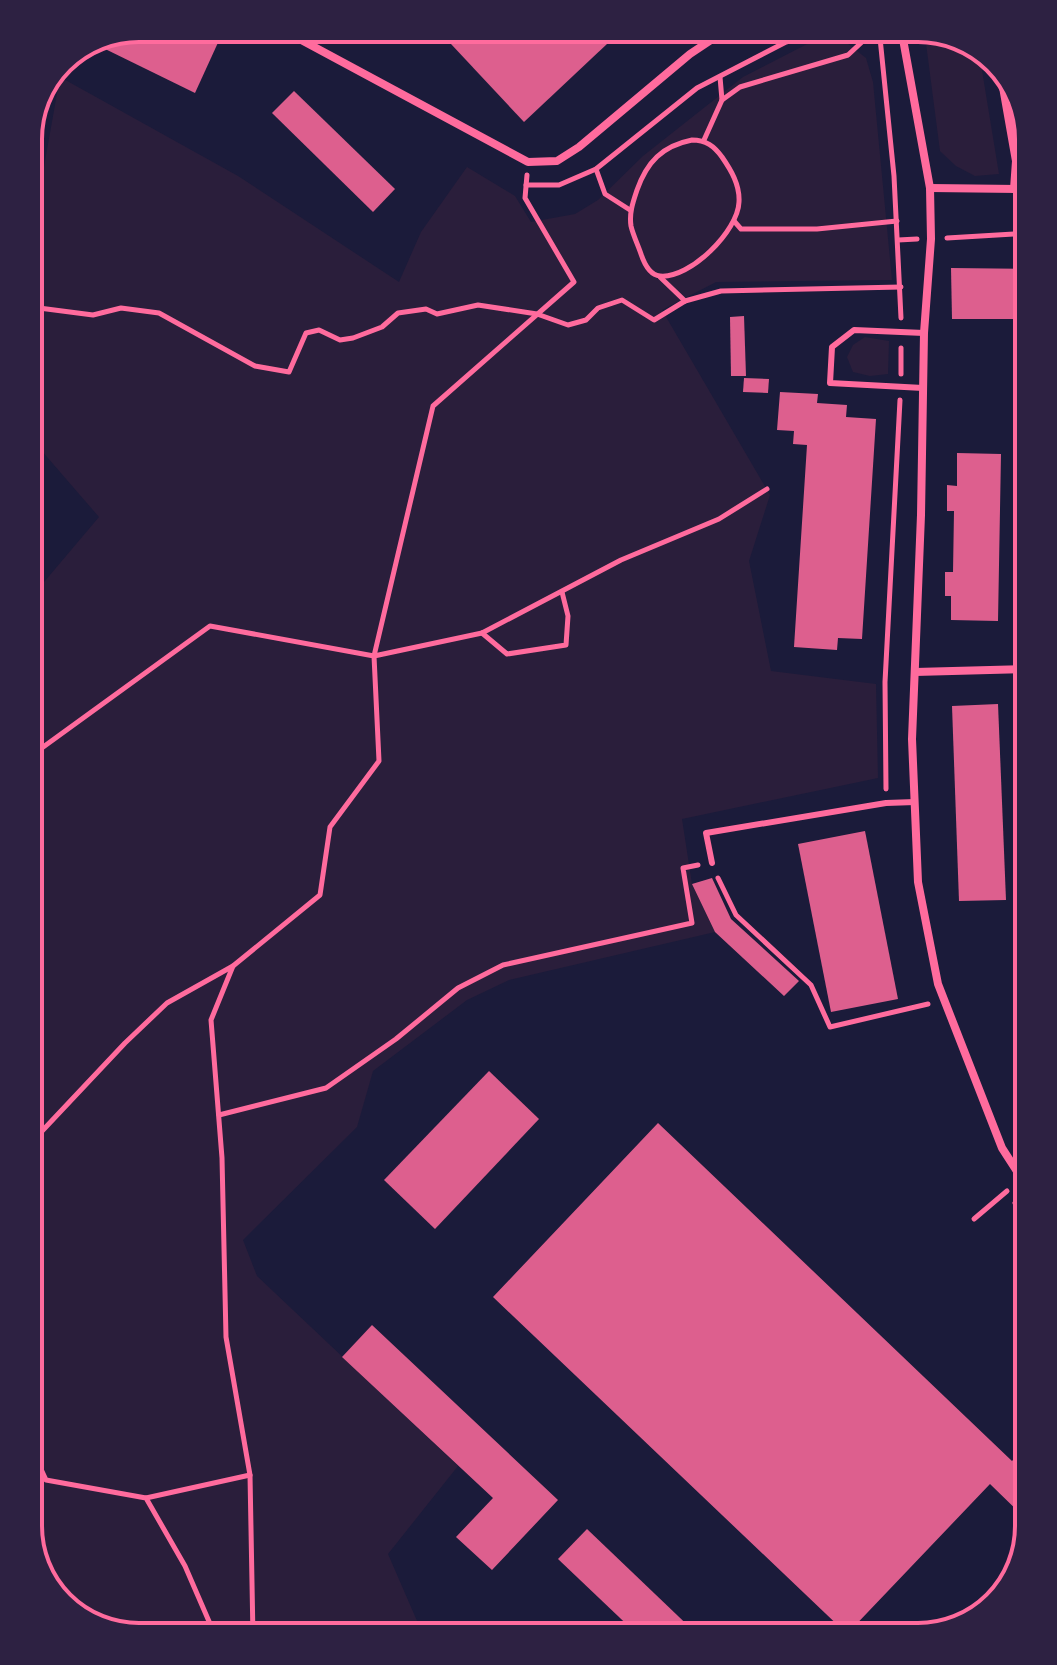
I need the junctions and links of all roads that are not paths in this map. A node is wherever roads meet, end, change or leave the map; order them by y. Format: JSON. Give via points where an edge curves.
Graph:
{"nodes":[{"id":1,"x":305,"y":42,"type":"edge"},
{"id":2,"x":708,"y":42,"type":"edge"},
{"id":3,"x":904,"y":42,"type":"edge"},
{"id":4,"x":1004,"y":95,"type":"edge"},
{"id":5,"x":1015,"y":155,"type":"edge"},
{"id":6,"x":1015,"y":175,"type":"edge"},
{"id":7,"x":930,"y":188,"type":"junction"},
{"id":8,"x":1014,"y":189,"type":"joint"},
{"id":9,"x":924,"y":333,"type":"junction"},
{"id":10,"x":923,"y":388,"type":"junction"},
{"id":11,"x":1015,"y":669,"type":"edge"},
{"id":12,"x":915,"y":672,"type":"junction"},
{"id":13,"x":915,"y":802,"type":"junction"},
{"id":14,"x":712,"y":863,"type":"road end"},
{"id":15,"x":1015,"y":1168,"type":"edge"}],
"edges":[{"from":1,"to":2,"type":"street","via":[[528,162],[557,161],[579,147]]},
{"from":3,"to":7,"type":"street"},
{"from":4,"to":5,"type":"street"},
{"from":6,"to":8,"type":"street"},
{"from":7,"to":8,"type":"street"},
{"from":7,"to":9,"type":"street"},
{"from":9,"to":10,"type":"street"},
{"from":9,"to":10,"type":"lane","via":[[854,330],[832,347],[830,383]]},
{"from":10,"to":12,"type":"street"},
{"from":11,"to":12,"type":"street"},
{"from":12,"to":13,"type":"street"},
{"from":13,"to":14,"type":"lane","via":[[706,833]]},
{"from":13,"to":15,"type":"street","via":[[918,882],[938,984],[1002,1148]]}]}
